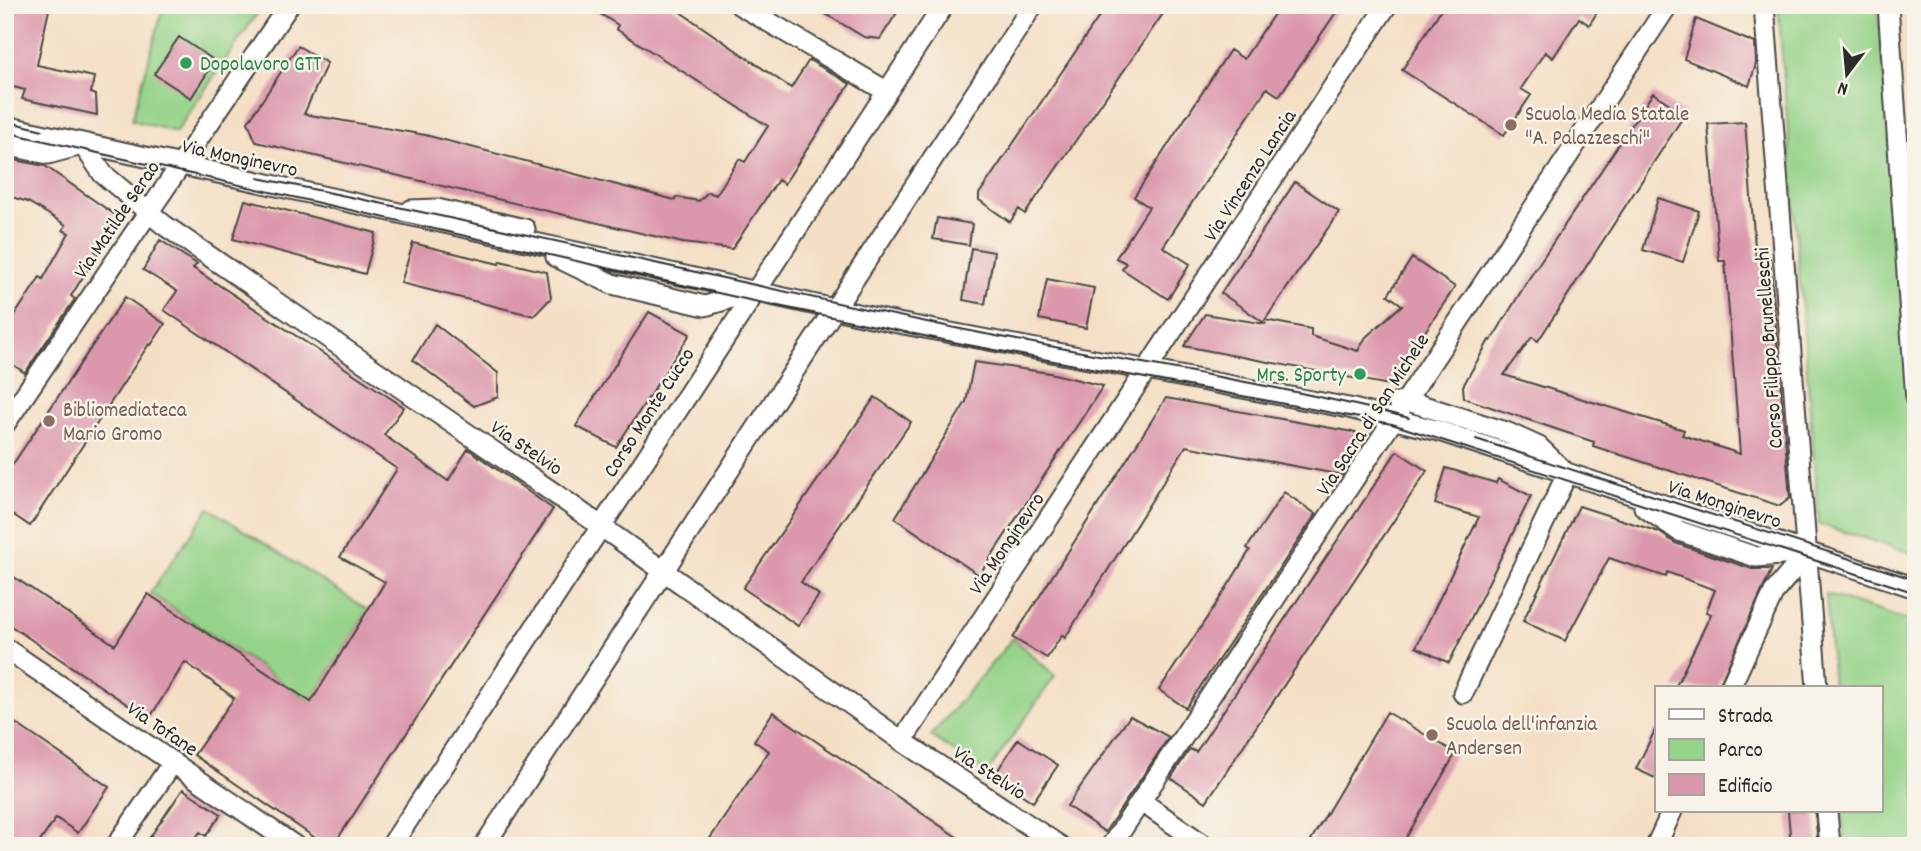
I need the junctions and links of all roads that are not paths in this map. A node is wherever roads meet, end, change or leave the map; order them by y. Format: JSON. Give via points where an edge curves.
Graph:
{"nodes":[{"id":1,"x":289,"y":5,"type":"edge"},
{"id":2,"x":740,"y":5,"type":"edge"},
{"id":3,"x":944,"y":5,"type":"edge"},
{"id":4,"x":1033,"y":5,"type":"edge"},
{"id":5,"x":1387,"y":5,"type":"edge"},
{"id":6,"x":1668,"y":5,"type":"edge"},
{"id":7,"x":1764,"y":5,"type":"edge"},
{"id":8,"x":1888,"y":5,"type":"edge"},
{"id":9,"x":886,"y":91,"type":"junction"},
{"id":10,"x":5,"y":126,"type":"edge"},
{"id":11,"x":5,"y":145,"type":"edge"},
{"id":12,"x":83,"y":145,"type":"junction"},
{"id":13,"x":179,"y":167,"type":"junction"},
{"id":14,"x":389,"y":212,"type":"junction"},
{"id":15,"x":148,"y":213,"type":"junction"},
{"id":16,"x":533,"y":244,"type":"junction"},
{"id":17,"x":582,"y":255,"type":"junction"},
{"id":18,"x":754,"y":293,"type":"junction"},
{"id":19,"x":834,"y":310,"type":"junction"},
{"id":20,"x":1148,"y":369,"type":"junction"},
{"id":21,"x":1916,"y":400,"type":"edge"},
{"id":22,"x":1408,"y":401,"type":"junction"},
{"id":23,"x":1349,"y":408,"type":"junction"},
{"id":24,"x":1396,"y":419,"type":"junction"},
{"id":25,"x":5,"y":424,"type":"edge"},
{"id":26,"x":1567,"y":474,"type":"junction"},
{"id":27,"x":601,"y":526,"type":"junction"},
{"id":28,"x":1806,"y":554,"type":"junction"},
{"id":29,"x":664,"y":573,"type":"junction"},
{"id":30,"x":1916,"y":587,"type":"edge"},
{"id":31,"x":5,"y":648,"type":"edge"},
{"id":32,"x":1731,"y":686,"type":"edge"},
{"id":33,"x":1817,"y":686,"type":"edge"},
{"id":34,"x":1463,"y":693,"type":"dead end"},
{"id":35,"x":902,"y":741,"type":"junction"},
{"id":36,"x":173,"y":762,"type":"junction"},
{"id":37,"x":1142,"y":802,"type":"junction"},
{"id":38,"x":1672,"y":812,"type":"edge"},
{"id":39,"x":1827,"y":812,"type":"edge"},
{"id":40,"x":116,"y":846,"type":"edge"},
{"id":41,"x":295,"y":846,"type":"edge"},
{"id":42,"x":391,"y":846,"type":"edge"},
{"id":43,"x":484,"y":846,"type":"edge"},
{"id":44,"x":1060,"y":846,"type":"edge"},
{"id":45,"x":1111,"y":846,"type":"edge"},
{"id":46,"x":1205,"y":846,"type":"edge"},
{"id":47,"x":1656,"y":846,"type":"edge"},
{"id":48,"x":1830,"y":846,"type":"edge"}],
"edges":[{"from":1,"to":13,"type":"street","name":"Via Matilde Serao"},
{"from":2,"to":9,"type":"street"},
{"from":3,"to":9,"type":"street","name":"Corso Monte Cucco"},
{"from":4,"to":19,"type":"street"},
{"from":5,"to":20,"type":"street","name":"Via Vincenzo Lancia"},
{"from":6,"to":22,"type":"street","name":"Via Sacra di San Michele"},
{"from":7,"to":28,"type":"street","name":"Corso Filippo Brunelleschi"},
{"from":8,"to":21,"type":"street"},
{"from":9,"to":18,"type":"street","name":"Corso Monte Cucco"},
{"from":10,"to":12,"type":"street","name":"Via Monginevro"},
{"from":11,"to":12,"type":"street","name":"Via Monginevro","via":[[48,154]]},
{"from":12,"to":13,"type":"street","name":"Via Monginevro"},
{"from":12,"to":15,"type":"street","name":"Via Stelvio","via":[[103,174]]},
{"from":13,"to":14,"type":"street","name":"Via Monginevro"},
{"from":13,"to":15,"type":"street","name":"Via Matilde Serao"},
{"from":14,"to":16,"type":"street","name":"Via Monginevro"},
{"from":14,"to":17,"type":"street","name":"Via Monginevro","via":[[437,209],[525,229]]},
{"from":15,"to":25,"type":"street","name":"Via Matilde Serao"},
{"from":15,"to":27,"type":"street","name":"Via Stelvio"},
{"from":16,"to":17,"type":"street","name":"Via Monginevro"},
{"from":16,"to":18,"type":"street","name":"Via Monginevro","via":[[612,285],[705,306]]},
{"from":17,"to":18,"type":"street","name":"Via Monginevro"},
{"from":18,"to":19,"type":"street","name":"Via Monginevro"},
{"from":18,"to":27,"type":"street","name":"Corso Monte Cucco"},
{"from":19,"to":20,"type":"street","name":"Via Monginevro"},
{"from":19,"to":29,"type":"street"},
{"from":20,"to":23,"type":"street","name":"Via Monginevro"},
{"from":20,"to":35,"type":"street","name":"Via Monginevro"},
{"from":22,"to":23,"type":"street","name":"Via Monginevro"},
{"from":22,"to":24,"type":"street","name":"Via Sacra di San Michele"},
{"from":22,"to":26,"type":"street","name":"Via Monginevro","via":[[1539,447]]},
{"from":23,"to":24,"type":"street","name":"Via Monginevro"},
{"from":24,"to":26,"type":"street","name":"Via Monginevro"},
{"from":24,"to":37,"type":"street","name":"Via Sacra di San Michele"},
{"from":26,"to":28,"type":"street","name":"Via Monginevro"},
{"from":26,"to":34,"type":"street"},
{"from":27,"to":29,"type":"street","name":"Via Stelvio"},
{"from":27,"to":42,"type":"street","name":"Corso Monte Cucco"},
{"from":28,"to":30,"type":"street","name":"Via Monginevro"},
{"from":28,"to":32,"type":"street","via":[[1774,592]]},
{"from":28,"to":33,"type":"street","name":"Corso Filippo Brunelleschi"},
{"from":29,"to":35,"type":"street","name":"Via Stelvio"},
{"from":29,"to":43,"type":"street"},
{"from":31,"to":36,"type":"street","name":"Via Tofane"},
{"from":35,"to":44,"type":"street","name":"Via Stelvio"},
{"from":36,"to":40,"type":"street"},
{"from":36,"to":41,"type":"street","name":"Via Tofane"},
{"from":37,"to":45,"type":"street","name":"Via Sacra di San Michele"},
{"from":37,"to":46,"type":"street"},
{"from":38,"to":47,"type":"street"},
{"from":39,"to":48,"type":"street"}]}
